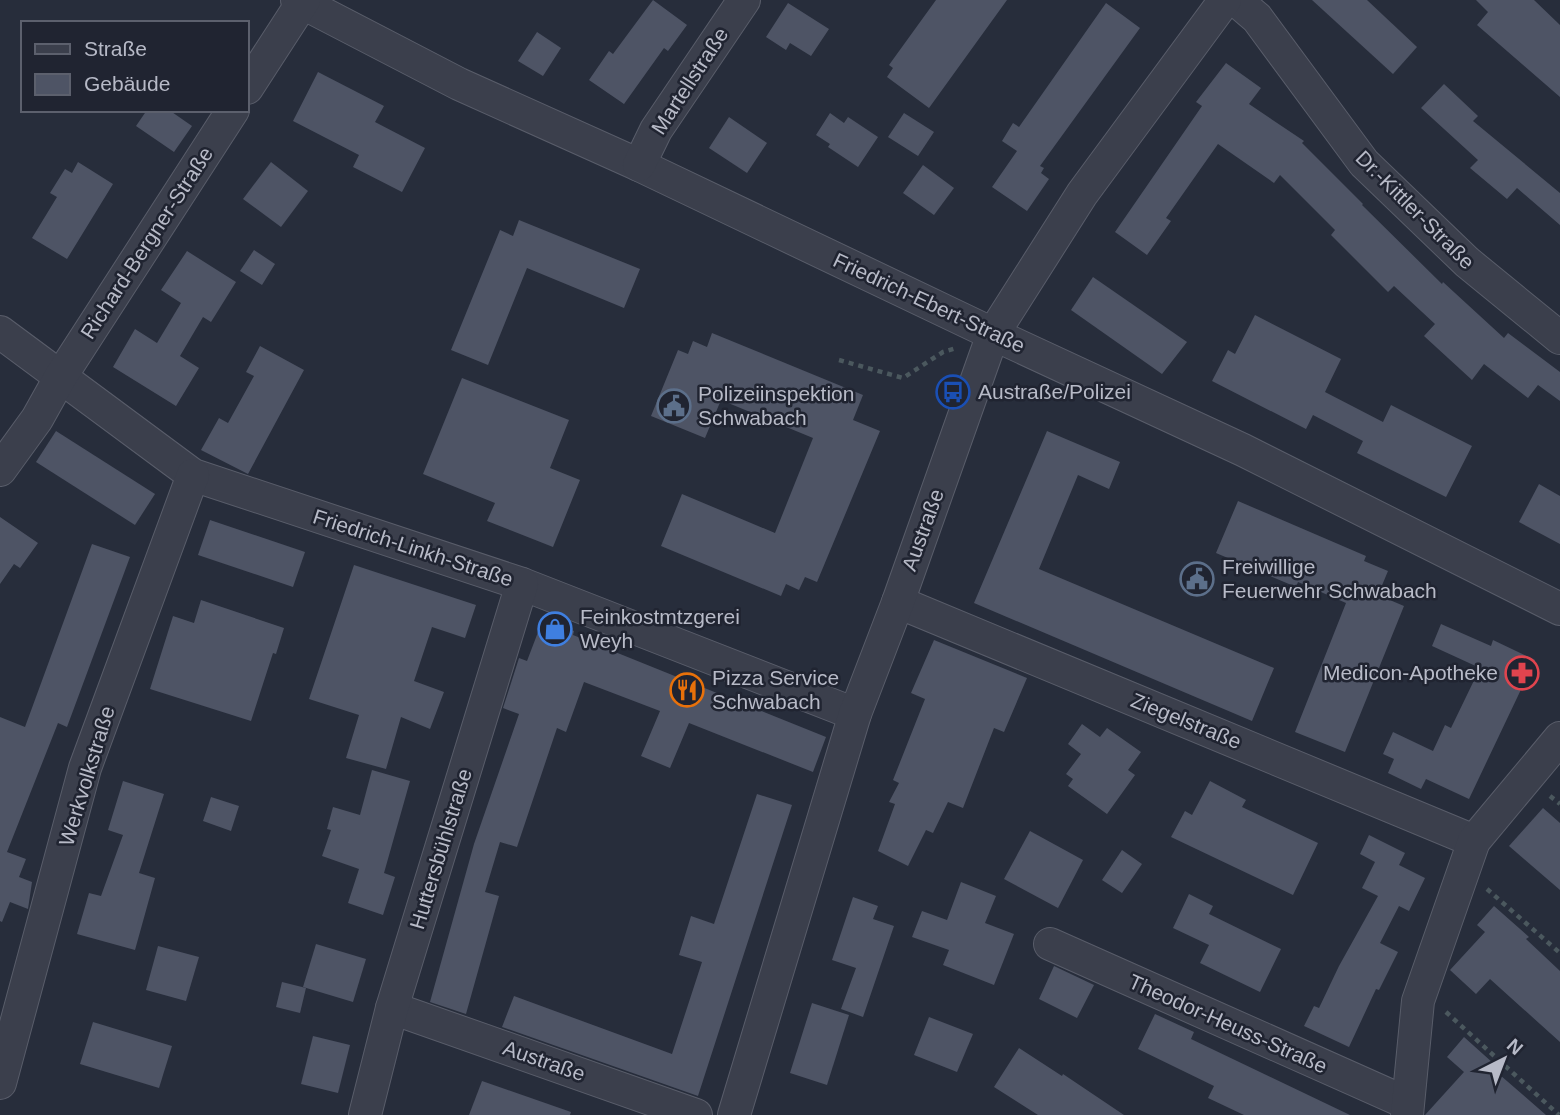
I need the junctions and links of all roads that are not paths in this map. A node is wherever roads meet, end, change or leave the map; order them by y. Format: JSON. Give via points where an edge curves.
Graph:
{"nodes":[{"id":1,"x":744,"y":0,"type":"edge"},
{"id":2,"x":1225,"y":0,"type":"edge"},
{"id":3,"x":1236,"y":0,"type":"edge"},
{"id":4,"x":301,"y":1,"type":"edge"},
{"id":5,"x":248,"y":86,"type":"edge"},
{"id":6,"x":232,"y":112,"type":"edge"},
{"id":7,"x":639,"y":165,"type":"junction"},
{"id":8,"x":0,"y":332,"type":"edge"},
{"id":9,"x":993,"y":334,"type":"junction"},
{"id":10,"x":1560,"y":338,"type":"edge"},
{"id":11,"x":61,"y":376,"type":"junction"},
{"id":12,"x":0,"y":470,"type":"edge"},
{"id":13,"x":193,"y":475,"type":"junction"},
{"id":14,"x":523,"y":584,"type":"junction"},
{"id":15,"x":898,"y":602,"type":"junction"},
{"id":16,"x":1560,"y":609,"type":"edge"},
{"id":17,"x":855,"y":714,"type":"junction"},
{"id":18,"x":1560,"y":738,"type":"edge"},
{"id":19,"x":1474,"y":841,"type":"junction"},
{"id":20,"x":1050,"y":944,"type":"dead end"},
{"id":21,"x":392,"y":1008,"type":"junction"},
{"id":22,"x":0,"y":1083,"type":"edge"},
{"id":23,"x":1407,"y":1109,"type":"edge"},
{"id":24,"x":365,"y":1115,"type":"edge"},
{"id":25,"x":696,"y":1115,"type":"edge"},
{"id":26,"x":734,"y":1115,"type":"edge"}],
"edges":[{"from":1,"to":7,"type":"street","name":"Martellstraße","via":[[656,130]]},
{"from":2,"to":9,"type":"street","name":"Austraße","via":[[1082,194]]},
{"from":3,"to":10,"type":"street","name":"Dr.-Kittler-Straße","via":[[1256,18],[1364,163],[1467,262]]},
{"from":4,"to":5,"type":"street"},
{"from":4,"to":7,"type":"street","name":"Friedrich-Ebert-Straße","via":[[459,84]]},
{"from":6,"to":11,"type":"street","name":"Richard-Bergner-Straße"},
{"from":7,"to":9,"type":"street","name":"Friedrich-Ebert-Straße"},
{"from":8,"to":11,"type":"street","name":"Friedrich-Linkh-Straße"},
{"from":9,"to":15,"type":"street","name":"Austraße"},
{"from":9,"to":16,"type":"street","name":"Friedrich-Ebert-Straße","via":[[1243,450]]},
{"from":11,"to":12,"type":"street","name":"Richard-Bergner-Straße"},
{"from":11,"to":13,"type":"street","name":"Friedrich-Linkh-Straße"},
{"from":13,"to":14,"type":"street","name":"Friedrich-Linkh-Straße"},
{"from":13,"to":22,"type":"street","name":"Werkvolkstraße","via":[[85,768]]},
{"from":14,"to":17,"type":"street","name":"Friedrich-Linkh-Straße"},
{"from":14,"to":21,"type":"street","name":"Huttersbühlstraße"},
{"from":15,"to":17,"type":"street","name":"Austraße"},
{"from":15,"to":19,"type":"street","name":"Ziegelstraße"},
{"from":17,"to":26,"type":"street","name":"Austraße"},
{"from":18,"to":19,"type":"street","name":"Theodor-Heuss-Straße"},
{"from":19,"to":23,"type":"street","name":"Theodor-Heuss-Straße","via":[[1418,1002]]},
{"from":20,"to":23,"type":"street","name":"Theodor-Heuss-Straße"},
{"from":21,"to":24,"type":"street","name":"Huttersbühlstraße"},
{"from":21,"to":25,"type":"street","name":"Austraße"}]}
